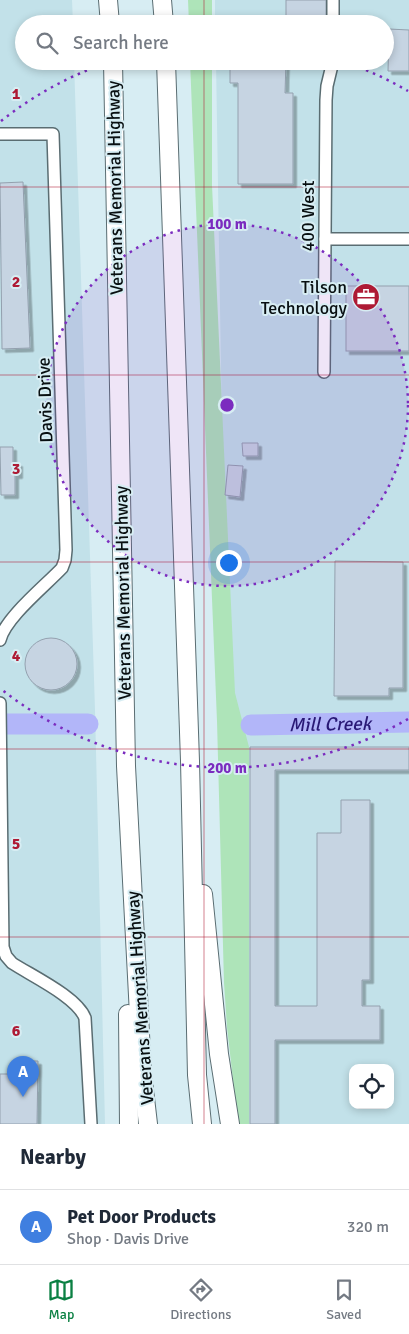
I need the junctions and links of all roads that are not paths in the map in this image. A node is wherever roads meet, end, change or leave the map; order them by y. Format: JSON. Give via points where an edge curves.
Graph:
{"nodes":[{"id":1,"x":108,"y":0,"type":"edge"},
{"id":2,"x":162,"y":0,"type":"edge"},
{"id":3,"x":333,"y":0,"type":"edge"},
{"id":4,"x":109,"y":15,"type":"edge"},
{"id":5,"x":163,"y":15,"type":"edge"},
{"id":6,"x":333,"y":15,"type":"edge"},
{"id":7,"x":113,"y":70,"type":"edge"},
{"id":8,"x":166,"y":70,"type":"edge"},
{"id":9,"x":331,"y":70,"type":"edge"},
{"id":10,"x":0,"y":134,"type":"edge"},
{"id":11,"x":325,"y":238,"type":"junction"},
{"id":12,"x":409,"y":238,"type":"edge"},
{"id":13,"x":324,"y":372,"type":"dead end"},
{"id":14,"x":0,"y":640,"type":"edge"},
{"id":15,"x":0,"y":703,"type":"edge"},
{"id":16,"x":0,"y":717,"type":"edge"},
{"id":17,"x":1,"y":734,"type":"edge"},
{"id":18,"x":190,"y":761,"type":"junction"},
{"id":19,"x":126,"y":766,"type":"junction"},
{"id":20,"x":90,"y":1124,"type":"edge"},
{"id":21,"x":129,"y":1124,"type":"edge"},
{"id":22,"x":148,"y":1124,"type":"edge"},
{"id":23,"x":202,"y":1124,"type":"edge"},
{"id":24,"x":230,"y":1124,"type":"edge"}],
"edges":[{"from":1,"to":4,"type":"highway"},
{"from":2,"to":5,"type":"highway"},
{"from":3,"to":6,"type":"street"},
{"from":7,"to":19,"type":"highway","name":"Veterans Memorial Highway"},
{"from":8,"to":18,"type":"highway"},
{"from":9,"to":11,"type":"street","name":"400 West","via":[[326,100]]},
{"from":10,"to":14,"type":"street","name":"Davis Drive","via":[[53,134],[66,560],[62,568],[12,618]]},
{"from":11,"to":12,"type":"street"},
{"from":11,"to":13,"type":"street","name":"400 West"},
{"from":15,"to":16,"type":"street"},
{"from":16,"to":17,"type":"street"},
{"from":17,"to":20,"type":"street","via":[[3,947],[12,964],[69,999],[83,1012]]},
{"from":18,"to":23,"type":"highway","via":[[197,1075]]},
{"from":18,"to":24,"type":"highway","via":[[219,1054]]},
{"from":19,"to":21,"type":"highway"},
{"from":19,"to":22,"type":"highway","name":"Veterans Memorial Highway","via":[[142,1072]]}]}
